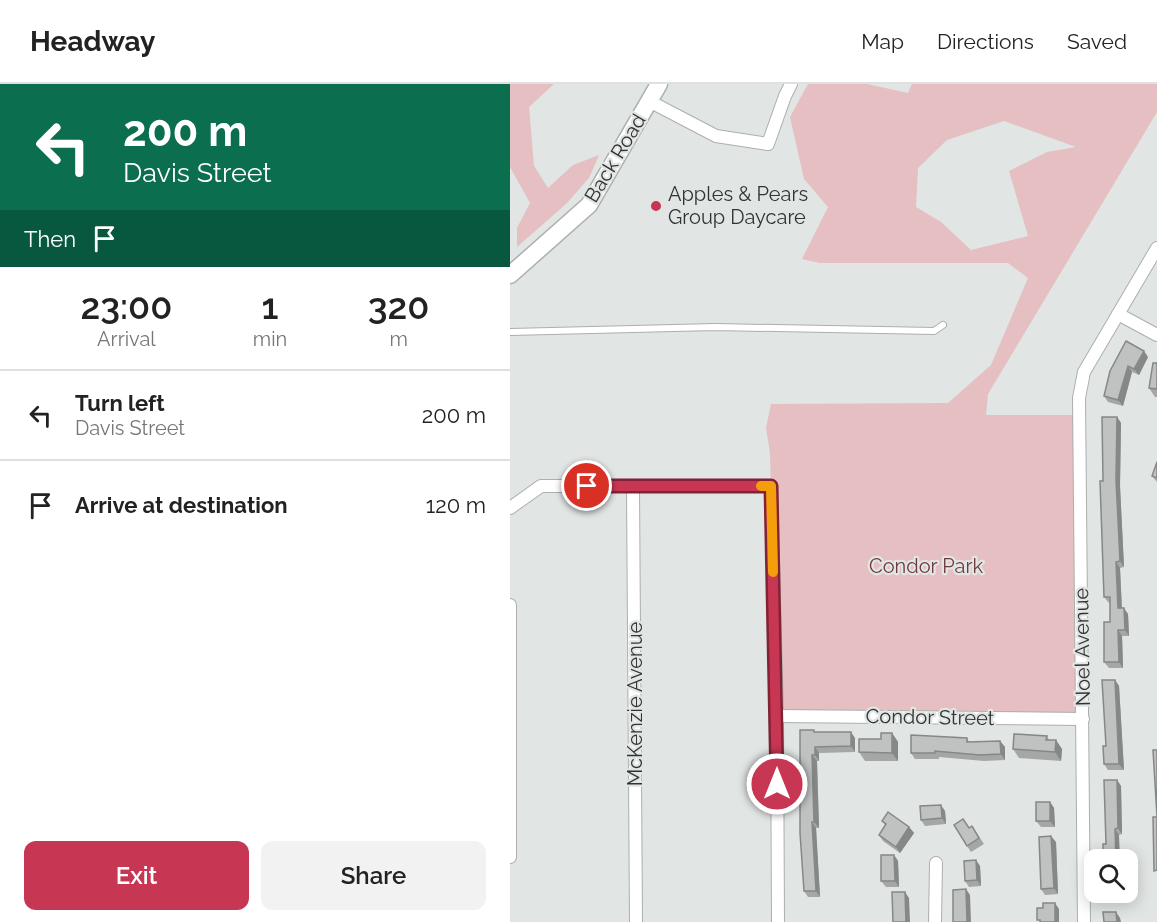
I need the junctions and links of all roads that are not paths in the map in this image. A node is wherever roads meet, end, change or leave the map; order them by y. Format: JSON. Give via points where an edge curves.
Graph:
{"nodes":[{"id":1,"x":658,"y":84,"type":"edge"},
{"id":2,"x":791,"y":84,"type":"edge"},
{"id":3,"x":649,"y":100,"type":"junction"},
{"id":4,"x":1157,"y":248,"type":"edge"},
{"id":5,"x":510,"y":274,"type":"edge"},
{"id":6,"x":1118,"y":314,"type":"junction"},
{"id":7,"x":943,"y":325,"type":"dead end"},
{"id":8,"x":510,"y":332,"type":"edge"},
{"id":9,"x":1157,"y":335,"type":"edge"},
{"id":10,"x":633,"y":486,"type":"junction"},
{"id":11,"x":510,"y":508,"type":"edge"},
{"id":12,"x":510,"y":605,"type":"edge"},
{"id":13,"x":777,"y":716,"type":"junction"},
{"id":14,"x":1083,"y":719,"type":"junction"},
{"id":15,"x":510,"y":857,"type":"edge"},
{"id":16,"x":936,"y":863,"type":"dead end"},
{"id":17,"x":636,"y":922,"type":"edge"},
{"id":18,"x":778,"y":922,"type":"edge"},
{"id":19,"x":935,"y":922,"type":"edge"},
{"id":20,"x":1084,"y":922,"type":"edge"}],
"edges":[{"from":1,"to":3,"type":"street","name":"Back Road"},
{"from":2,"to":3,"type":"street","via":[[768,144],[717,136]]},
{"from":3,"to":5,"type":"street","name":"Back Road","via":[[589,205]]},
{"from":4,"to":6,"type":"street"},
{"from":6,"to":9,"type":"street"},
{"from":6,"to":14,"type":"street","name":"Noel Avenue","via":[[1084,372],[1079,398]]},
{"from":7,"to":8,"type":"lane","via":[[934,330],[715,327]]},
{"from":10,"to":11,"type":"street","via":[[541,486]]},
{"from":10,"to":13,"type":"street","via":[[771,486]]},
{"from":10,"to":17,"type":"street","name":"McKenzie Avenue"},
{"from":12,"to":15,"type":"street"},
{"from":13,"to":14,"type":"street","name":"Condor Street"},
{"from":13,"to":18,"type":"street"},
{"from":14,"to":20,"type":"street","name":"Noel Avenue"},
{"from":16,"to":19,"type":"street"}]}
